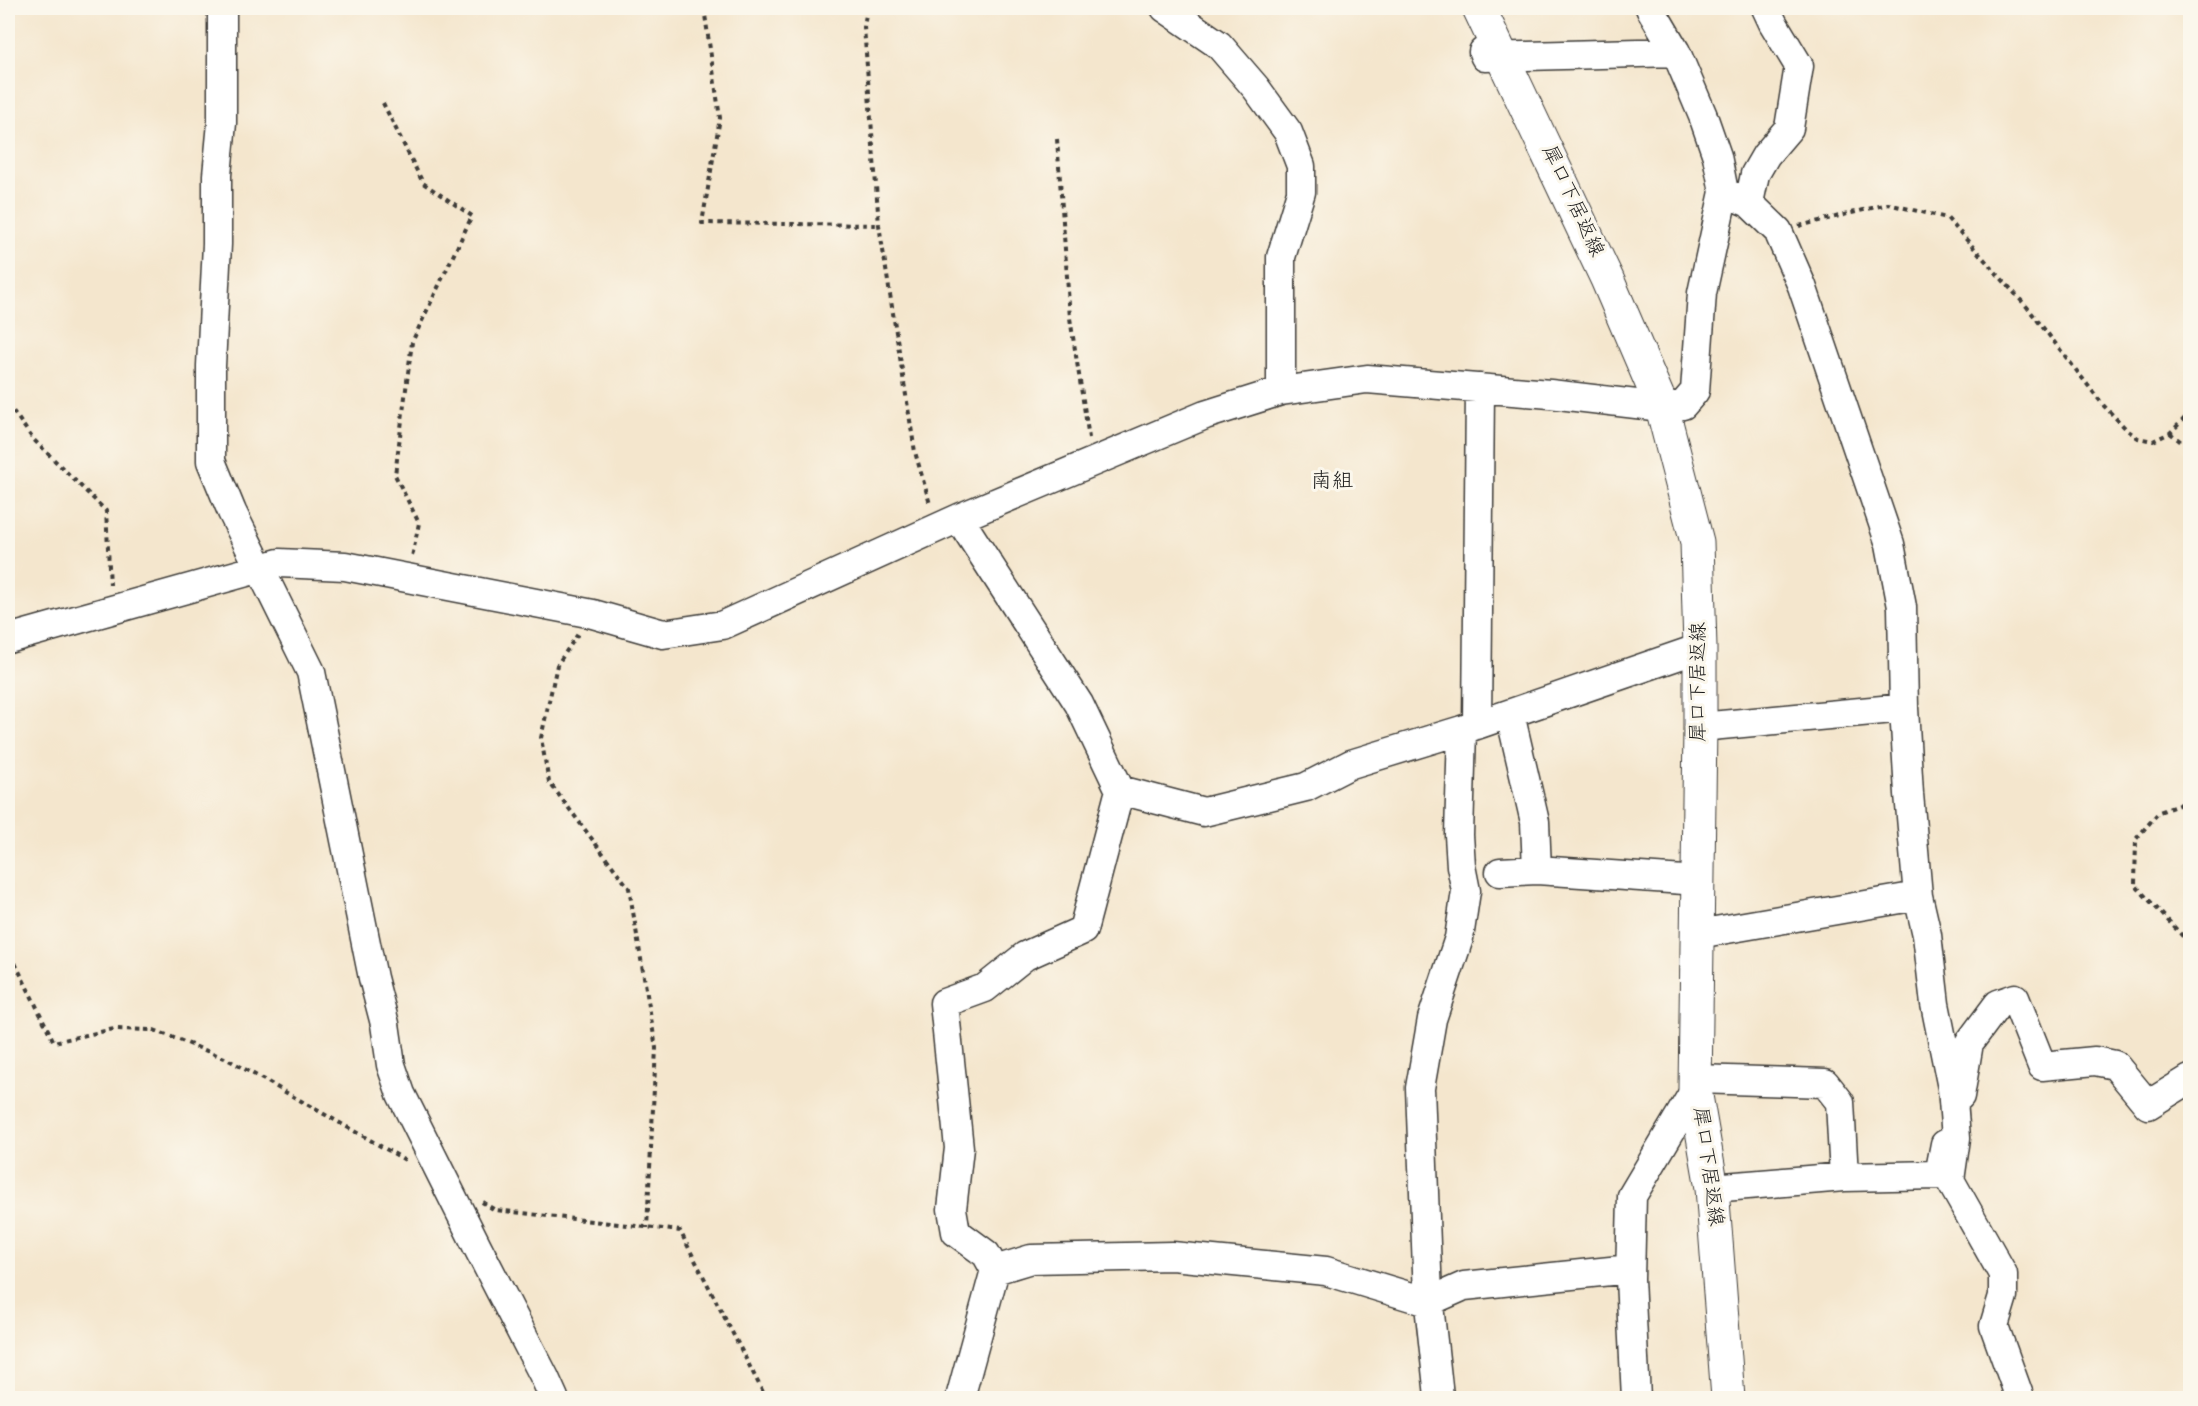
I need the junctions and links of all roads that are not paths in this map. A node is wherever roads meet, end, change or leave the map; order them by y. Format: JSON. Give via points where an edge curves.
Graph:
{"nodes":[{"id":1,"x":222,"y":8,"type":"edge"},
{"id":2,"x":1165,"y":8,"type":"edge"},
{"id":3,"x":1463,"y":8,"type":"edge"},
{"id":4,"x":1479,"y":8,"type":"edge"},
{"id":5,"x":1650,"y":8,"type":"edge"},
{"id":6,"x":1766,"y":8,"type":"edge"},
{"id":7,"x":1676,"y":52,"type":"junction"},
{"id":8,"x":1502,"y":56,"type":"junction"},
{"id":9,"x":1724,"y":192,"type":"junction"},
{"id":10,"x":1749,"y":203,"type":"junction"},
{"id":11,"x":1480,"y":388,"type":"junction"},
{"id":12,"x":1281,"y":392,"type":"junction"},
{"id":13,"x":1662,"y":406,"type":"junction"},
{"id":14,"x":948,"y":523,"type":"junction"},
{"id":15,"x":269,"y":566,"type":"junction"},
{"id":16,"x":8,"y":639,"type":"edge"},
{"id":17,"x":1700,"y":648,"type":"junction"},
{"id":18,"x":1904,"y":708,"type":"junction"},
{"id":19,"x":1510,"y":714,"type":"junction"},
{"id":20,"x":1469,"y":727,"type":"junction"},
{"id":21,"x":1700,"y":727,"type":"junction"},
{"id":22,"x":1120,"y":790,"type":"junction"},
{"id":23,"x":1537,"y":870,"type":"junction"},
{"id":24,"x":1500,"y":872,"type":"dead end"},
{"id":25,"x":1699,"y":881,"type":"junction"},
{"id":26,"x":1918,"y":896,"type":"junction"},
{"id":27,"x":1698,"y":934,"type":"junction"},
{"id":28,"x":2190,"y":1079,"type":"edge"},
{"id":29,"x":1695,"y":1085,"type":"junction"},
{"id":30,"x":1954,"y":1114,"type":"junction"},
{"id":31,"x":1844,"y":1177,"type":"junction"},
{"id":32,"x":1712,"y":1188,"type":"junction"},
{"id":33,"x":1630,"y":1269,"type":"junction"},
{"id":34,"x":995,"y":1270,"type":"junction"},
{"id":35,"x":1428,"y":1302,"type":"junction"},
{"id":36,"x":554,"y":1398,"type":"edge"},
{"id":37,"x":960,"y":1398,"type":"edge"},
{"id":38,"x":1436,"y":1398,"type":"edge"},
{"id":39,"x":1635,"y":1398,"type":"edge"},
{"id":40,"x":1728,"y":1398,"type":"edge"},
{"id":41,"x":2020,"y":1398,"type":"edge"}],
"edges":[{"from":1,"to":15,"type":"street","via":[[211,461],[232,512]]},
{"from":2,"to":12,"type":"street","via":[[1227,53],[1288,132],[1301,166],[1301,192],[1281,256]]},
{"from":3,"to":8,"type":"street","via":[[1485,57]]},
{"from":4,"to":8,"type":"main road","name":"犀口下居返線"},
{"from":5,"to":7,"type":"street"},
{"from":6,"to":10,"type":"street","via":[[1799,66],[1789,128],[1755,174]]},
{"from":7,"to":8,"type":"street"},
{"from":7,"to":9,"type":"street","via":[[1717,156]]},
{"from":8,"to":13,"type":"main road","name":"犀口下居返線"},
{"from":9,"to":10,"type":"street"},
{"from":9,"to":13,"type":"street","via":[[1702,294],[1695,391],[1683,405]]},
{"from":10,"to":18,"type":"street","via":[[1778,231],[1802,286],[1890,544],[1902,607]]},
{"from":11,"to":12,"type":"street","via":[[1367,379]]},
{"from":11,"to":13,"type":"street"},
{"from":11,"to":20,"type":"street"},
{"from":12,"to":14,"type":"street","via":[[1205,415]]},
{"from":13,"to":17,"type":"main road","name":"犀口下居返線","via":[[1696,542]]},
{"from":14,"to":15,"type":"street","via":[[723,625],[663,634],[593,614],[345,566]]},
{"from":14,"to":22,"type":"street","via":[[1079,704]]},
{"from":15,"to":16,"type":"street"},
{"from":15,"to":36,"type":"street","via":[[311,672],[391,1065],[401,1094]]},
{"from":17,"to":19,"type":"street"},
{"from":17,"to":21,"type":"main road","name":"犀口下居返線"},
{"from":18,"to":21,"type":"street"},
{"from":18,"to":26,"type":"street"},
{"from":19,"to":20,"type":"street"},
{"from":19,"to":23,"type":"street","via":[[1534,822]]},
{"from":20,"to":22,"type":"street","via":[[1351,764],[1306,787],[1204,812]]},
{"from":20,"to":35,"type":"street","via":[[1459,835],[1466,891],[1459,938],[1432,1019],[1420,1088]]},
{"from":21,"to":25,"type":"main road","name":"犀口下居返線"},
{"from":22,"to":34,"type":"street","via":[[1083,930],[1025,956],[985,987],[944,1003],[959,1148],[952,1209],[956,1232],[986,1254]]},
{"from":23,"to":24,"type":"street"},
{"from":23,"to":25,"type":"street"},
{"from":25,"to":27,"type":"main road","name":"犀口下居返線"},
{"from":26,"to":27,"type":"street"},
{"from":26,"to":30,"type":"street"},
{"from":27,"to":29,"type":"main road","name":"犀口下居返線"},
{"from":28,"to":30,"type":"street","via":[[2148,1105],[2115,1065],[2095,1061],[2042,1066],[2015,998],[1998,1004],[1969,1043]]},
{"from":29,"to":31,"type":"street","via":[[1825,1083],[1840,1102]]},
{"from":29,"to":32,"type":"main road","name":"犀口下居返線"},
{"from":29,"to":33,"type":"street","via":[[1632,1196]]},
{"from":30,"to":31,"type":"street","via":[[1939,1175]]},
{"from":30,"to":41,"type":"street","via":[[1956,1138],[1950,1180],[2003,1274],[2003,1296],[1994,1326]]},
{"from":31,"to":32,"type":"street"},
{"from":32,"to":40,"type":"main road","name":"犀口下居返線"},
{"from":33,"to":35,"type":"street","via":[[1464,1286]]},
{"from":33,"to":39,"type":"street"},
{"from":34,"to":35,"type":"street","via":[[1031,1259],[1172,1256],[1326,1271]]},
{"from":34,"to":37,"type":"street"},
{"from":35,"to":38,"type":"street"}]}
